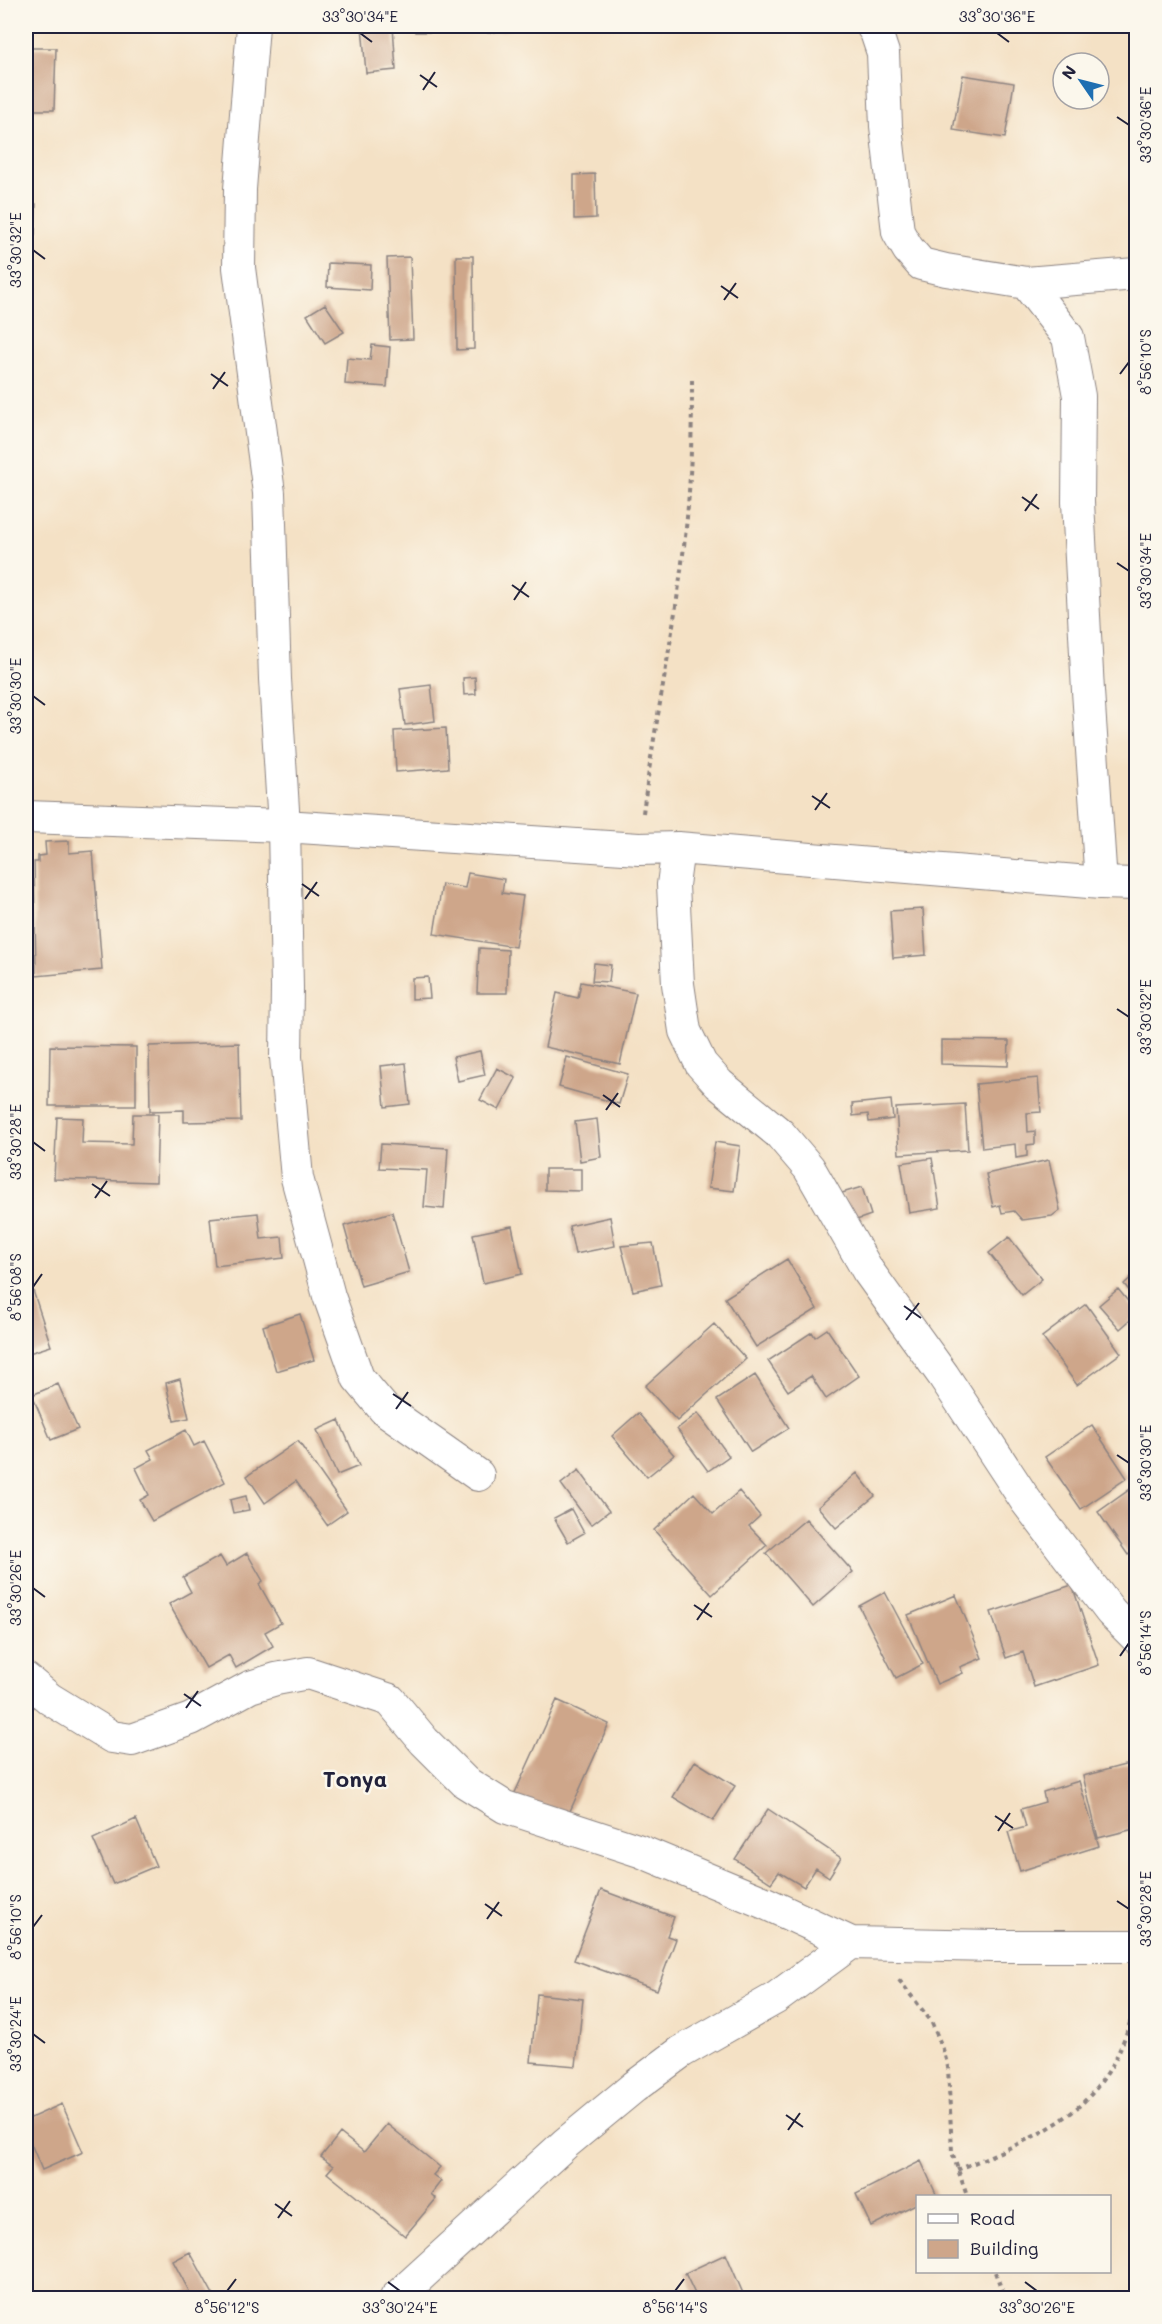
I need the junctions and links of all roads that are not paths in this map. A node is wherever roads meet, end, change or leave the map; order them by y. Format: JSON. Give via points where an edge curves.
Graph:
{"nodes":[{"id":1,"x":253,"y":26,"type":"edge"},
{"id":2,"x":872,"y":26,"type":"edge"},
{"id":3,"x":1137,"y":274,"type":"edge"},
{"id":4,"x":1026,"y":283,"type":"junction"},
{"id":5,"x":26,"y":817,"type":"edge"},
{"id":6,"x":284,"y":826,"type":"junction"},
{"id":7,"x":678,"y":848,"type":"junction"},
{"id":8,"x":1101,"y":883,"type":"junction"},
{"id":9,"x":1137,"y":884,"type":"edge"},
{"id":10,"x":478,"y":1474,"type":"dead end"},
{"id":11,"x":1137,"y":1637,"type":"edge"},
{"id":12,"x":26,"y":1679,"type":"edge"},
{"id":13,"x":860,"y":1943,"type":"junction"},
{"id":14,"x":1137,"y":1946,"type":"edge"},
{"id":15,"x":396,"y":2298,"type":"edge"}],
"edges":[{"from":1,"to":6,"type":"street","via":[[240,189],[239,268],[269,493]]},
{"from":2,"to":4,"type":"street","via":[[883,53],[886,126],[898,232],[908,249],[921,264]]},
{"from":3,"to":4,"type":"street"},
{"from":4,"to":8,"type":"street","via":[[1068,337],[1078,396],[1078,502]]},
{"from":5,"to":6,"type":"street"},
{"from":6,"to":7,"type":"street","via":[[639,849]]},
{"from":6,"to":10,"type":"street","via":[[286,1057],[291,1128],[297,1178],[329,1296],[358,1378],[371,1394],[384,1409]]},
{"from":7,"to":8,"type":"street"},
{"from":7,"to":11,"type":"street","via":[[673,885],[678,984],[685,1031],[701,1064],[719,1084],[780,1134],[809,1168],[868,1271],[1026,1501],[1111,1612]]},
{"from":8,"to":9,"type":"street"},
{"from":12,"to":13,"type":"street","via":[[50,1699],[112,1737],[132,1740],[190,1719],[250,1687],[276,1679],[308,1674],[356,1688],[390,1700],[465,1782],[505,1807],[640,1851]]},
{"from":13,"to":14,"type":"street"},
{"from":13,"to":15,"type":"street","via":[[776,1998],[681,2052],[634,2087],[557,2151]]}]}
